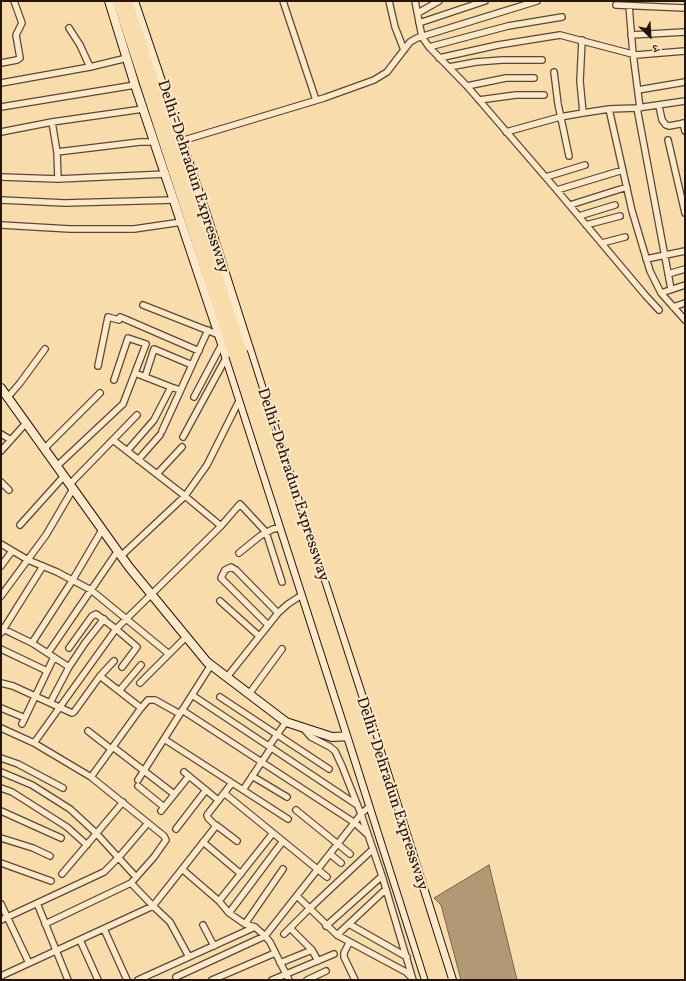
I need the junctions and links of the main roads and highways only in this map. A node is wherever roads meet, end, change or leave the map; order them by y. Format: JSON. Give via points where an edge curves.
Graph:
{"nodes":[{"id":1,"x":118,"y":1,"type":"edge"},
{"id":2,"x":127,"y":1,"type":"edge"},
{"id":3,"x":177,"y":145,"type":"junction"},
{"id":4,"x":234,"y":355,"type":"junction"},
{"id":5,"x":434,"y":980,"type":"edge"},
{"id":6,"x":443,"y":980,"type":"edge"}],
"edges":[{"from":1,"to":3,"type":"highway","name":"Delhi-Dehradun Expressway"},
{"from":2,"to":3,"type":"highway","name":"Delhi-Dehradun Expressway"},
{"from":3,"to":4,"type":"highway","name":"Delhi-Dehradun Expressway"},
{"from":3,"to":4,"type":"highway","name":"Delhi-Dehradun Expressway","via":[[189,177]]},
{"from":4,"to":5,"type":"highway","name":"Delhi-Dehradun Expressway","bridge":true},
{"from":4,"to":6,"type":"highway","name":"Delhi-Dehradun Expressway","bridge":true,"via":[[365,734]]}]}
